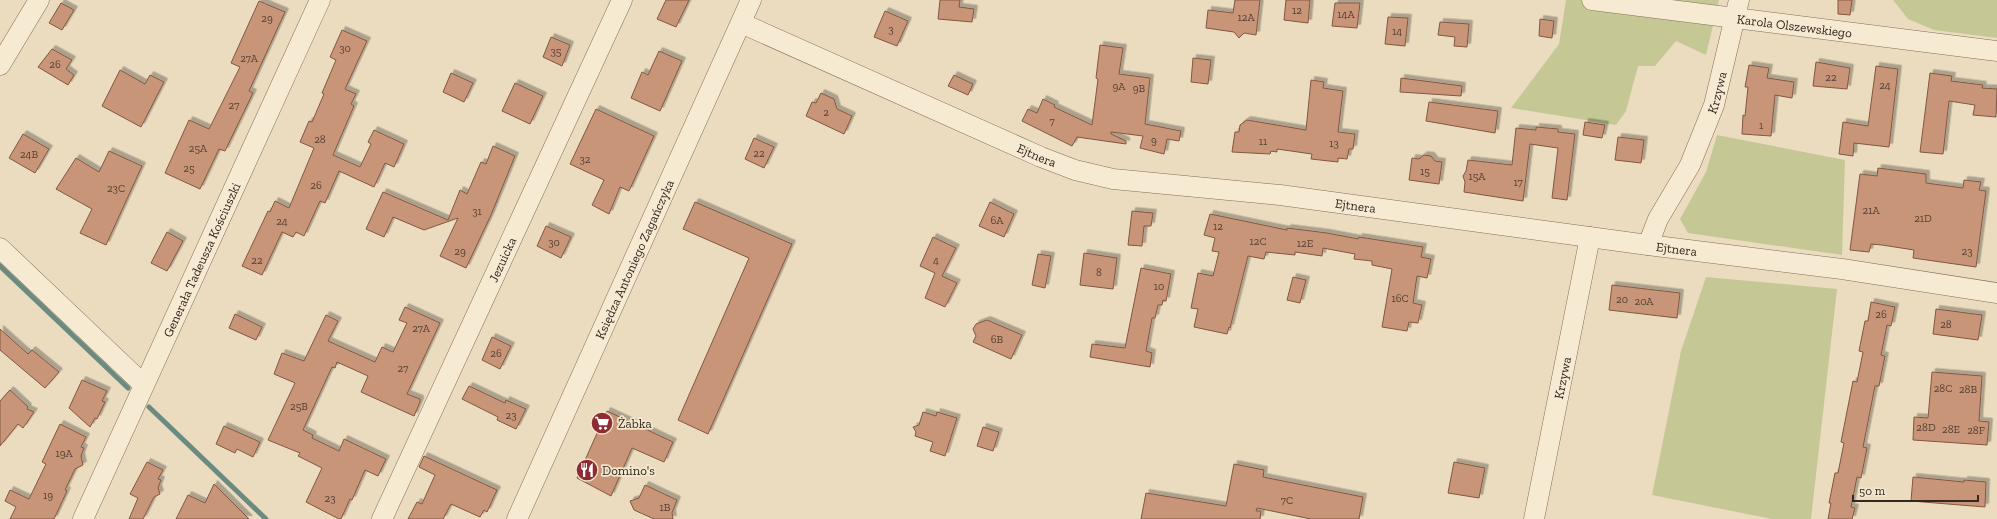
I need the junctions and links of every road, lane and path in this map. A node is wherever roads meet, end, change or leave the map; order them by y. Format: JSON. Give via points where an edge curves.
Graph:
{"nodes":[{"id":1,"x":39,"y":0,"type":"edge"},
{"id":2,"x":320,"y":0,"type":"edge"},
{"id":3,"x":622,"y":0,"type":"edge"},
{"id":4,"x":751,"y":0,"type":"edge"},
{"id":5,"x":1592,"y":0,"type":"edge"},
{"id":6,"x":1737,"y":9,"type":"edge"},
{"id":7,"x":741,"y":23,"type":"junction"},
{"id":8,"x":1997,"y":50,"type":"edge"},
{"id":9,"x":0,"y":65,"type":"edge"},
{"id":10,"x":1590,"y":237,"type":"junction"},
{"id":11,"x":1648,"y":245,"type":"junction"},
{"id":12,"x":0,"y":248,"type":"edge"},
{"id":13,"x":1997,"y":292,"type":"edge"},
{"id":14,"x":144,"y":385,"type":"junction"},
{"id":15,"x":83,"y":519,"type":"edge"},
{"id":16,"x":382,"y":519,"type":"edge"},
{"id":17,"x":517,"y":519,"type":"edge"},
{"id":18,"x":1534,"y":519,"type":"edge"}],
"edges":[{"from":1,"to":9,"type":"street"},
{"from":2,"to":14,"type":"street","name":"Generała Tadeusza Kościuszki"},
{"from":3,"to":16,"type":"street","name":"Jezuicka"},
{"from":4,"to":7,"type":"street","name":"Księdza Antoniego Zagańczyka"},
{"from":5,"to":6,"type":"street","name":"Karola Olszewskiego"},
{"from":6,"to":8,"type":"street","name":"Karola Olszewskiego"},
{"from":6,"to":11,"type":"street","name":"Krzywa","via":[[1714,104],[1690,165],[1658,219]]},
{"from":7,"to":10,"type":"street","name":"Ejtnera","via":[[1074,170],[1114,179],[1280,195]]},
{"from":7,"to":17,"type":"street","name":"Księdza Antoniego Zagańczyka"},
{"from":10,"to":11,"type":"street","name":"Ejtnera"},
{"from":10,"to":18,"type":"street","name":"Krzywa"},
{"from":11,"to":13,"type":"street","name":"Ejtnera","via":[[1842,269]]},
{"from":12,"to":14,"type":"street"},
{"from":14,"to":15,"type":"street","name":"Generała Tadeusza Kościuszki"}]}
